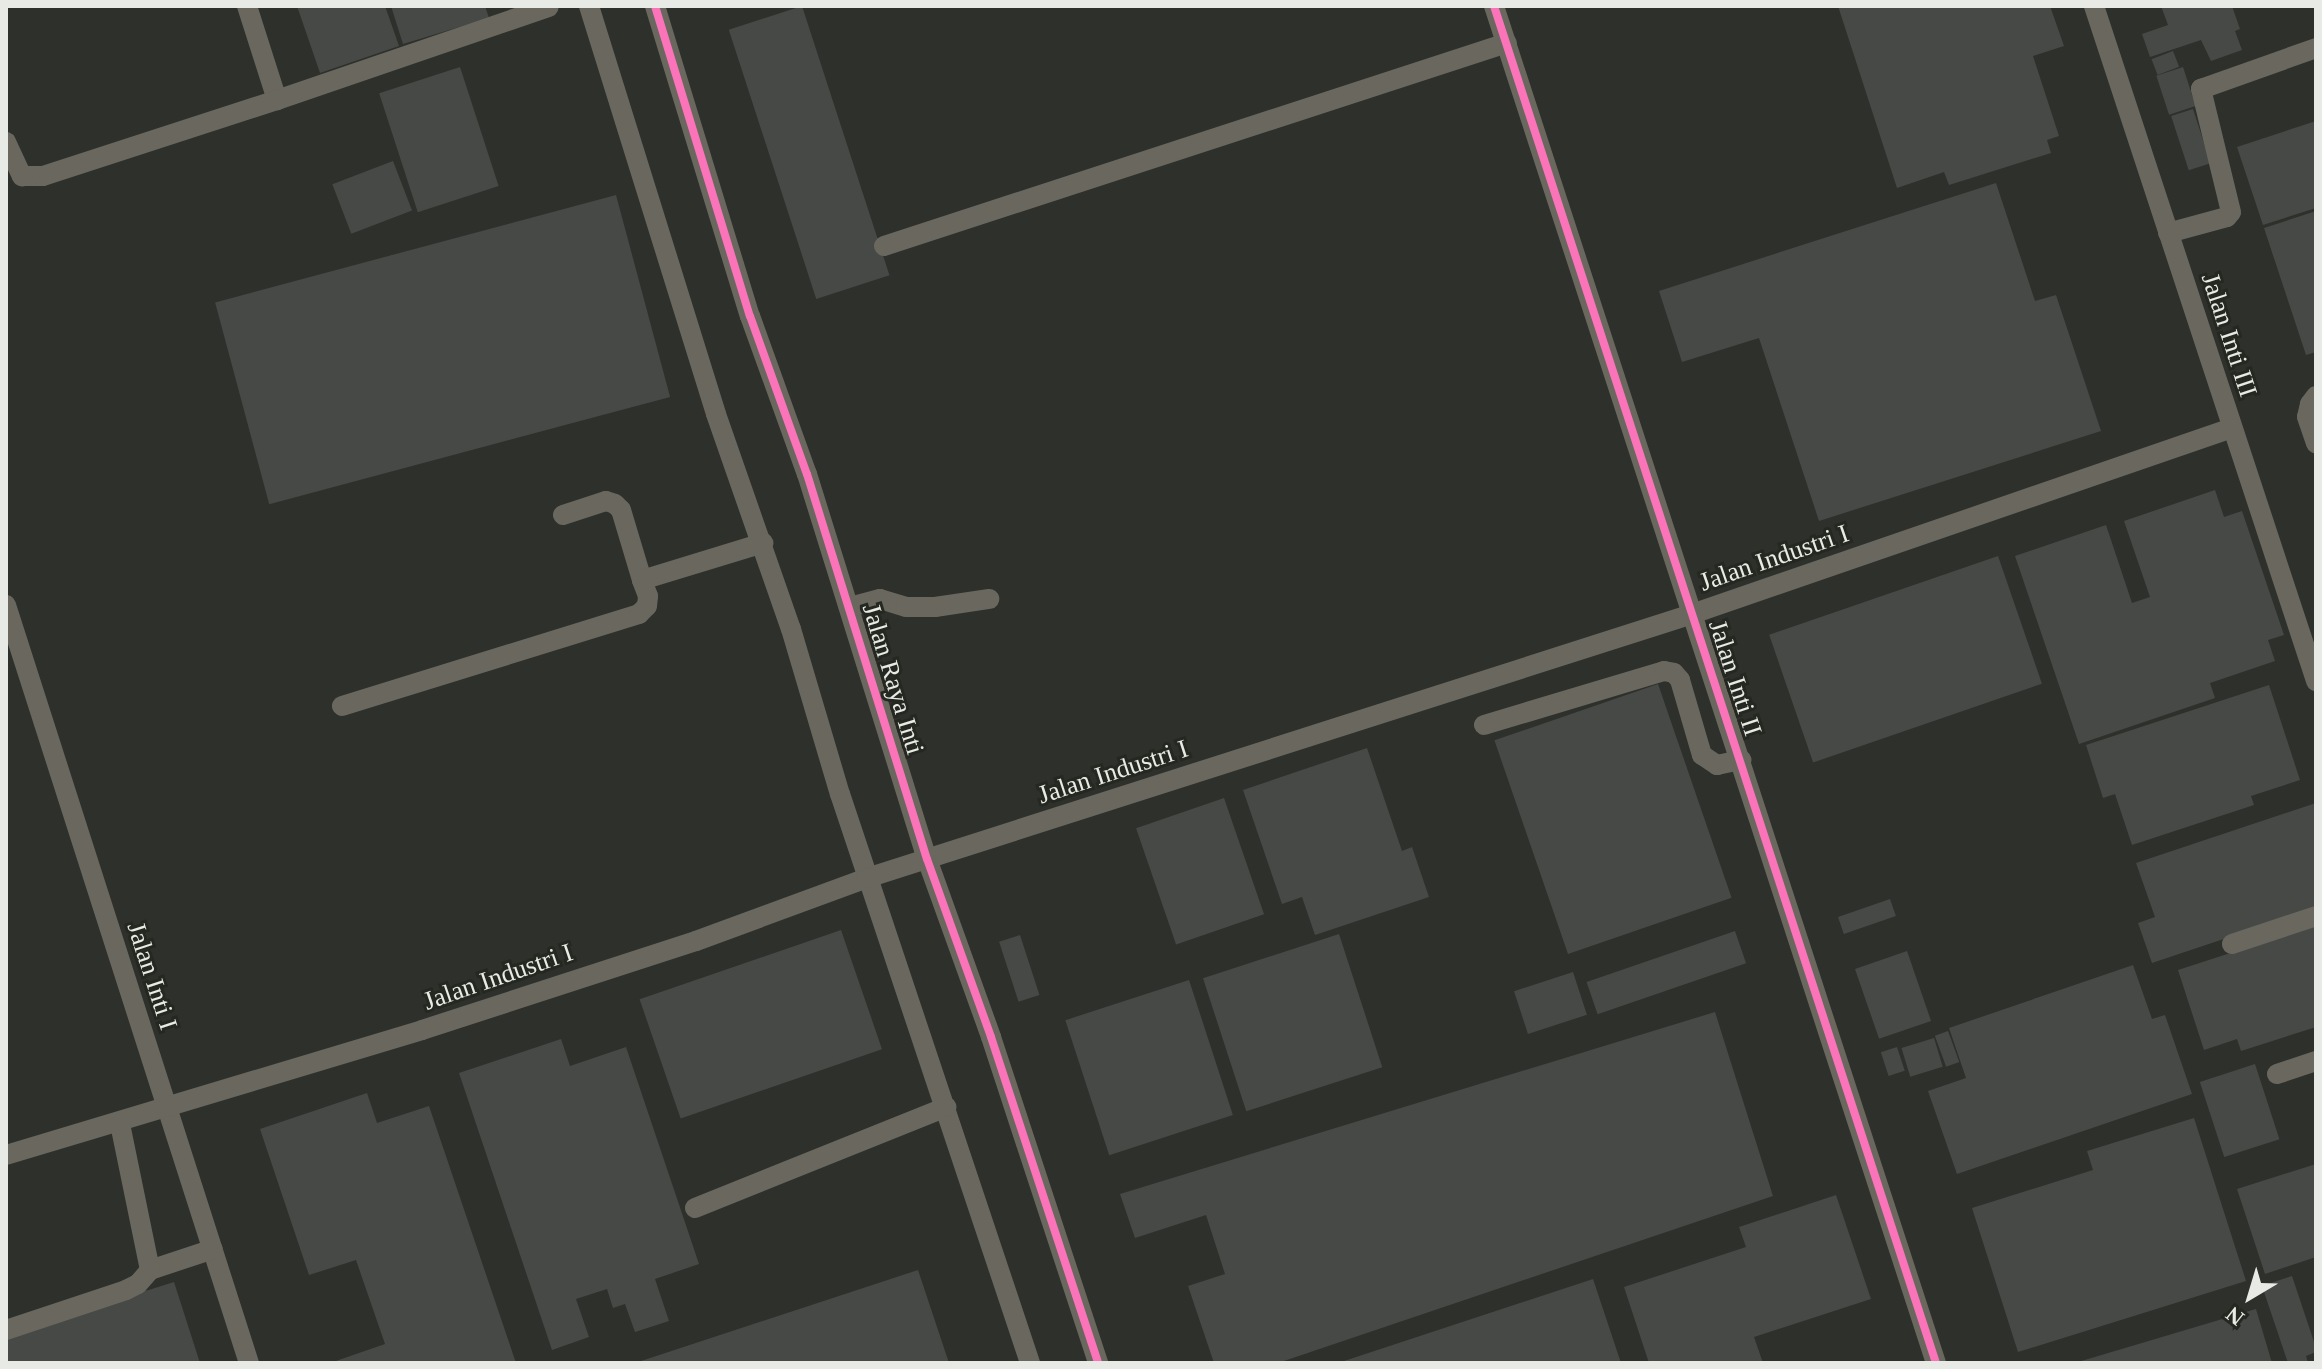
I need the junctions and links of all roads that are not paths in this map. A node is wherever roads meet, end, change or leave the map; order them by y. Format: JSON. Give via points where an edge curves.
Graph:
{"nodes":[{"id":1,"x":247,"y":6,"type":"edge"},
{"id":2,"x":589,"y":6,"type":"edge"},
{"id":3,"x":655,"y":6,"type":"edge"},
{"id":4,"x":1494,"y":6,"type":"edge"},
{"id":5,"x":2094,"y":6,"type":"edge"},
{"id":6,"x":548,"y":7,"type":"edge"},
{"id":7,"x":1507,"y":43,"type":"junction"},
{"id":8,"x":2316,"y":48,"type":"edge"},
{"id":9,"x":277,"y":100,"type":"junction"},
{"id":10,"x":6,"y":142,"type":"edge"},
{"id":11,"x":2168,"y":233,"type":"junction"},
{"id":12,"x":884,"y":246,"type":"dead end"},
{"id":13,"x":2316,"y":396,"type":"edge"},
{"id":14,"x":2232,"y":428,"type":"junction"},
{"id":15,"x":2316,"y":443,"type":"edge"},
{"id":16,"x":563,"y":515,"type":"dead end"},
{"id":17,"x":763,"y":543,"type":"junction"},
{"id":18,"x":642,"y":580,"type":"junction"},
{"id":19,"x":989,"y":599,"type":"dead end"},
{"id":20,"x":6,"y":605,"type":"edge"},
{"id":21,"x":850,"y":607,"type":"junction"},
{"id":22,"x":1692,"y":614,"type":"junction"},
{"id":23,"x":2316,"y":681,"type":"edge"},
{"id":24,"x":342,"y":706,"type":"dead end"},
{"id":25,"x":1484,"y":725,"type":"dead end"},
{"id":26,"x":1741,"y":760,"type":"junction"},
{"id":27,"x":927,"y":859,"type":"junction"},
{"id":28,"x":867,"y":878,"type":"junction"},
{"id":29,"x":2316,"y":916,"type":"edge"},
{"id":30,"x":2232,"y":944,"type":"dead end"},
{"id":31,"x":2316,"y":1061,"type":"edge"},
{"id":32,"x":2277,"y":1074,"type":"dead end"},
{"id":33,"x":167,"y":1107,"type":"junction"},
{"id":34,"x":946,"y":1107,"type":"junction"},
{"id":35,"x":120,"y":1124,"type":"junction"},
{"id":36,"x":6,"y":1155,"type":"edge"},
{"id":37,"x":695,"y":1208,"type":"dead end"},
{"id":38,"x":213,"y":1249,"type":"junction"},
{"id":39,"x":150,"y":1270,"type":"junction"},
{"id":40,"x":6,"y":1330,"type":"edge"},
{"id":41,"x":249,"y":1363,"type":"edge"},
{"id":42,"x":1030,"y":1363,"type":"edge"},
{"id":43,"x":1098,"y":1363,"type":"edge"},
{"id":44,"x":1936,"y":1363,"type":"edge"}],
"edges":[{"from":1,"to":9,"type":"street"},
{"from":2,"to":17,"type":"street","via":[[683,314]]},
{"from":3,"to":21,"type":"street","name":"Jalan Raya Inti","via":[[750,316]]},
{"from":4,"to":7,"type":"street","name":"Jalan Inti II"},
{"from":5,"to":11,"type":"street","name":"Jalan Inti III"},
{"from":6,"to":9,"type":"street"},
{"from":7,"to":12,"type":"street"},
{"from":7,"to":22,"type":"street","name":"Jalan Inti II"},
{"from":8,"to":11,"type":"street","via":[[2201,89],[2231,212]]},
{"from":9,"to":10,"type":"street","via":[[43,176],[22,176]]},
{"from":11,"to":14,"type":"street","name":"Jalan Inti III"},
{"from":13,"to":15,"type":"street","via":[[2307,417]]},
{"from":14,"to":22,"type":"street","name":"Jalan Industri I"},
{"from":14,"to":23,"type":"street","name":"Jalan Inti III"},
{"from":16,"to":18,"type":"street","via":[[606,501],[615,504]]},
{"from":17,"to":18,"type":"street"},
{"from":17,"to":28,"type":"street"},
{"from":18,"to":24,"type":"street","via":[[648,596],[639,614]]},
{"from":19,"to":21,"type":"street","via":[[935,607],[906,607],[880,599]]},
{"from":20,"to":33,"type":"street","name":"Jalan Inti I"},
{"from":21,"to":27,"type":"street","name":"Jalan Raya Inti"},
{"from":22,"to":26,"type":"street","name":"Jalan Inti II"},
{"from":22,"to":27,"type":"street","name":"Jalan Industri I"},
{"from":25,"to":26,"type":"street","via":[[1664,671],[1680,680],[1702,755],[1717,765]]},
{"from":26,"to":44,"type":"street","name":"Jalan Inti II"},
{"from":27,"to":28,"type":"street","name":"Jalan Industri I"},
{"from":27,"to":43,"type":"street","name":"Jalan Raya Inti"},
{"from":28,"to":33,"type":"street","name":"Jalan Industri I","via":[[696,941]]},
{"from":28,"to":34,"type":"street"},
{"from":29,"to":30,"type":"street"},
{"from":31,"to":32,"type":"street"},
{"from":33,"to":35,"type":"street","name":"Jalan Industri I"},
{"from":33,"to":38,"type":"street","name":"Jalan Inti I"},
{"from":34,"to":37,"type":"street"},
{"from":34,"to":42,"type":"street"},
{"from":35,"to":36,"type":"street","name":"Jalan Industri I"},
{"from":35,"to":39,"type":"street"},
{"from":38,"to":39,"type":"street"},
{"from":38,"to":41,"type":"street","name":"Jalan Inti I"},
{"from":39,"to":40,"type":"street","via":[[126,1290]]}]}
